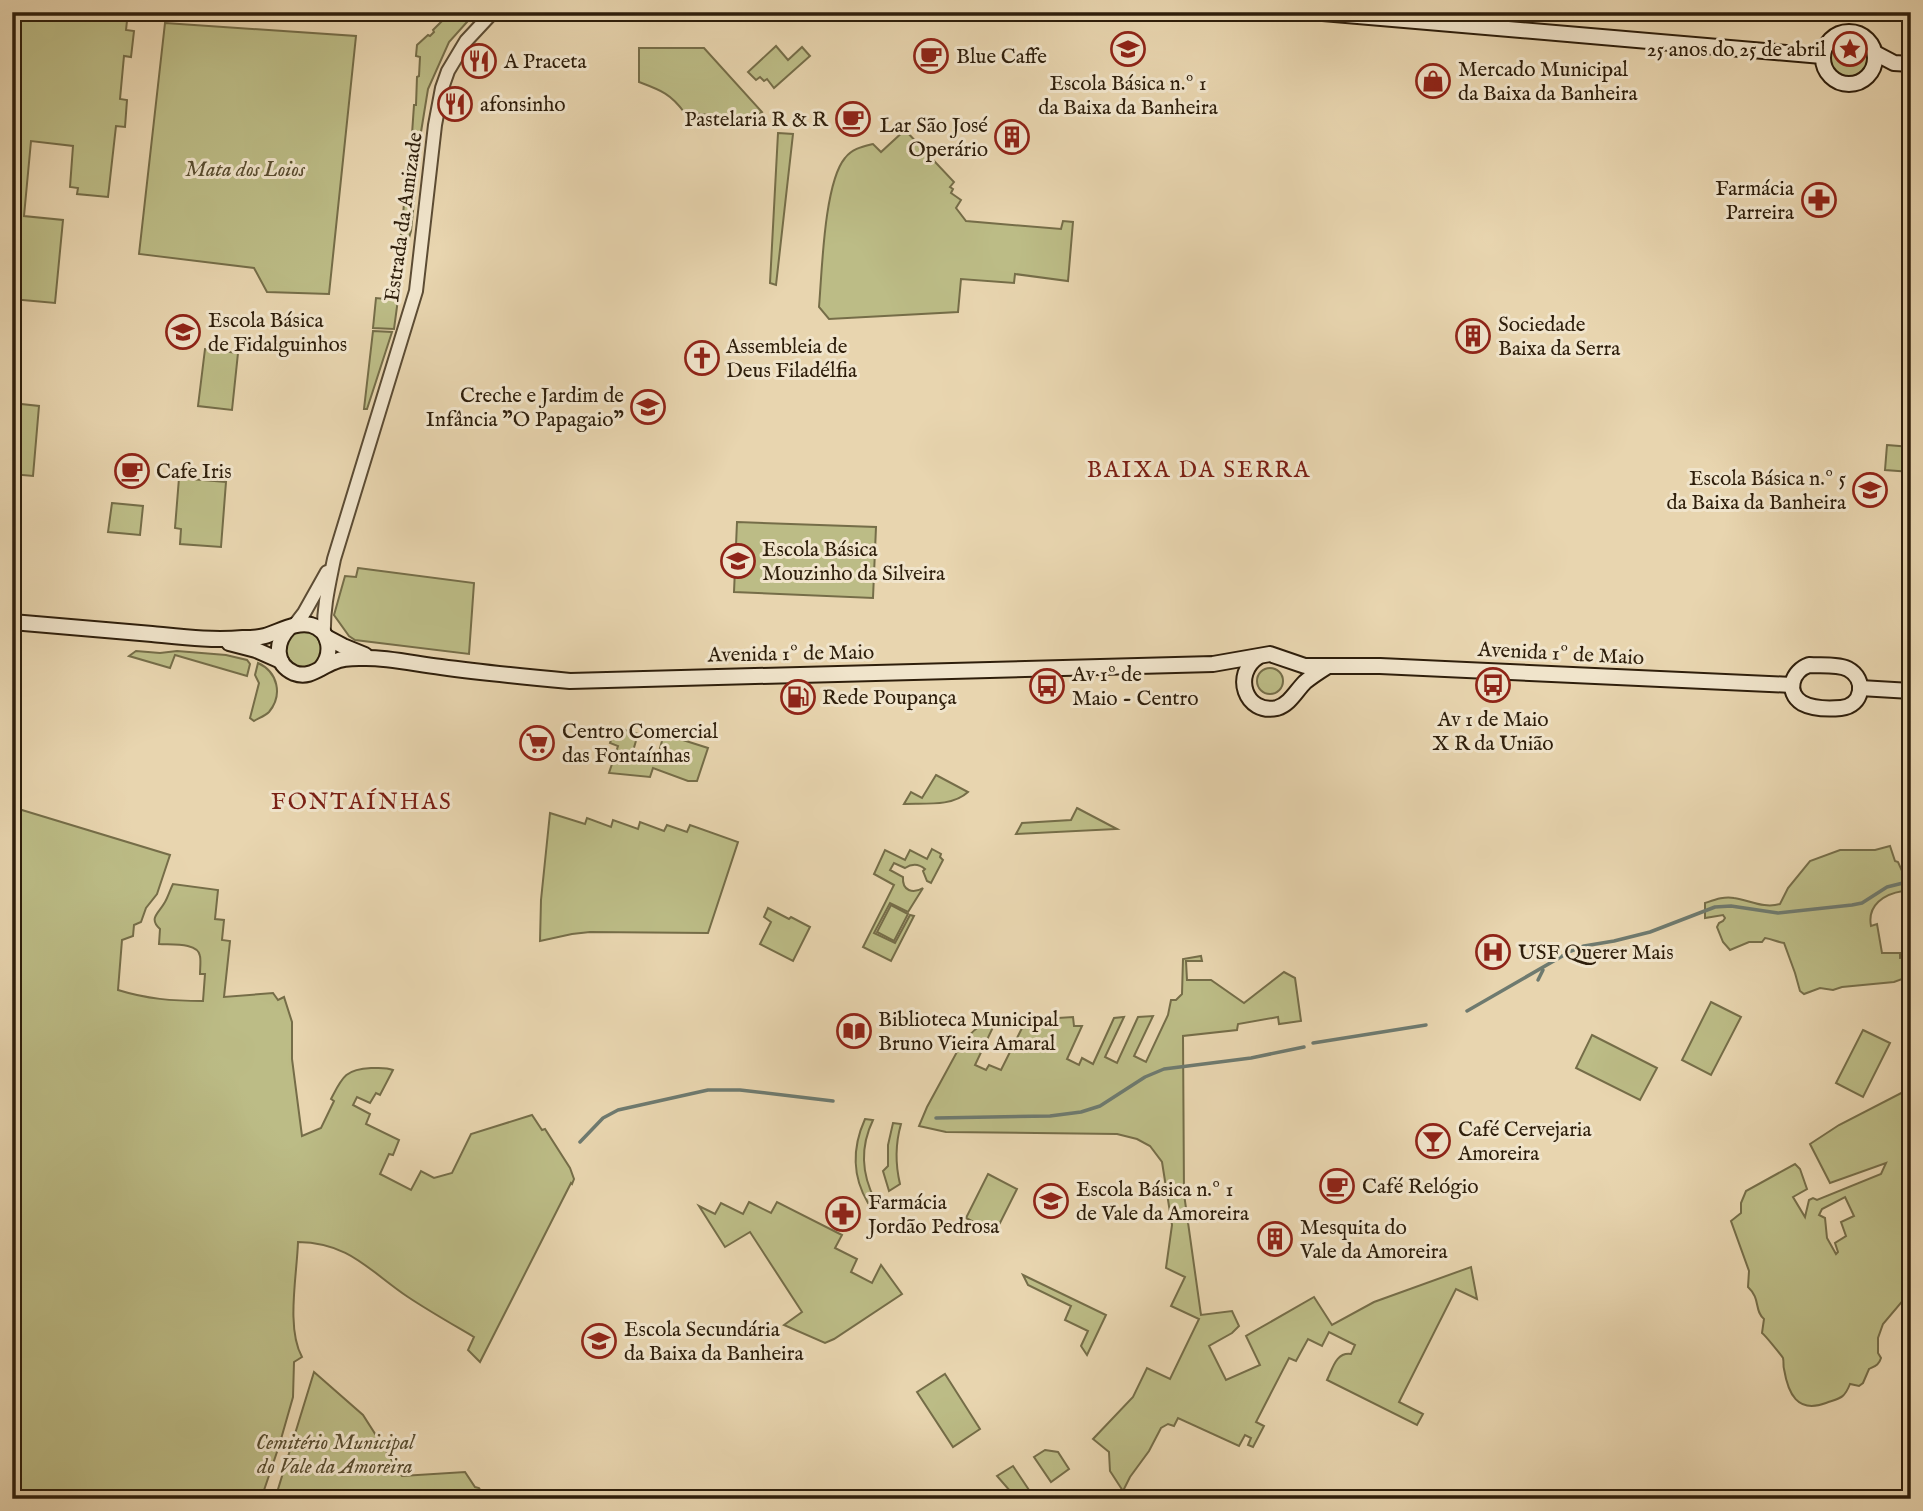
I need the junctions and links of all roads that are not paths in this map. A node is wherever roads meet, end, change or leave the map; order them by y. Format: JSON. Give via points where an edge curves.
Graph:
{"nodes":[{"id":1,"x":493,"y":12,"type":"edge"},
{"id":2,"x":1311,"y":12,"type":"edge"},
{"id":3,"x":1875,"y":53,"type":"junction"},
{"id":4,"x":1822,"y":56,"type":"junction"},
{"id":5,"x":1894,"y":63,"type":"junction"},
{"id":6,"x":1911,"y":64,"type":"edge"},
{"id":7,"x":1873,"y":69,"type":"junction"},
{"id":8,"x":334,"y":559,"type":"junction"},
{"id":9,"x":12,"y":622,"type":"edge"},
{"id":10,"x":291,"y":627,"type":"junction"},
{"id":11,"x":325,"y":636,"type":"junction"},
{"id":12,"x":211,"y":639,"type":"junction"},
{"id":13,"x":1258,"y":657,"type":"junction"},
{"id":14,"x":1283,"y":657,"type":"junction"},
{"id":15,"x":372,"y":658,"type":"junction"},
{"id":16,"x":281,"y":661,"type":"junction"},
{"id":17,"x":1213,"y":664,"type":"junction"},
{"id":18,"x":1329,"y":666,"type":"junction"},
{"id":19,"x":320,"y":669,"type":"junction"},
{"id":20,"x":1243,"y":683,"type":"junction"},
{"id":21,"x":1792,"y":685,"type":"junction"},
{"id":22,"x":1860,"y":688,"type":"junction"},
{"id":23,"x":1911,"y":691,"type":"edge"},
{"id":24,"x":1295,"y":693,"type":"junction"}],
"edges":[{"from":1,"to":8,"type":"street","name":"Estrada da Amizade","via":[[466,41],[442,88],[416,290]]},
{"from":2,"to":4,"type":"main road"},
{"from":3,"to":4,"type":"main road","via":[[1869,40],[1848,32],[1828,41]]},
{"from":3,"to":5,"type":"main road"},
{"from":3,"to":7,"type":"main road"},
{"from":4,"to":7,"type":"main road","via":[[1833,79],[1849,85],[1863,80]]},
{"from":5,"to":6,"type":"main road"},
{"from":5,"to":7,"type":"main road"},
{"from":8,"to":10,"type":"street","via":[[304,613]]},
{"from":8,"to":11,"type":"street","via":[[323,617]]},
{"from":9,"to":12,"type":"main road"},
{"from":10,"to":11,"type":"main road","via":[[310,624]]},
{"from":10,"to":12,"type":"main road","via":[[261,637]]},
{"from":10,"to":16,"type":"main road","via":[[280,640]]},
{"from":11,"to":15,"type":"main road","name":"Avenida 1º de Maio"},
{"from":11,"to":19,"type":"main road","via":[[329,654]]},
{"from":12,"to":16,"type":"main road"},
{"from":13,"to":14,"type":"main road","name":"Avenida 1º de Maio"},
{"from":13,"to":17,"type":"main road","name":"Avenida 1º de Maio"},
{"from":13,"to":20,"type":"main road"},
{"from":14,"to":18,"type":"main road","name":"Avenida 1º de Maio","via":[[1305,666]]},
{"from":14,"to":24,"type":"main road","via":[[1296,673]]},
{"from":15,"to":17,"type":"main road","name":"Avenida 1º de Maio","via":[[570,681]]},
{"from":15,"to":19,"type":"main road","name":"Avenida 1º de Maio","via":[[335,661]]},
{"from":16,"to":19,"type":"main road","via":[[301,675]]},
{"from":17,"to":20,"type":"main road"},
{"from":18,"to":21,"type":"main road","name":"Avenida 1º de Maio"},
{"from":18,"to":24,"type":"main road"},
{"from":20,"to":24,"type":"main road","via":[[1251,700],[1268,708],[1286,703]]},
{"from":21,"to":22,"type":"main road","via":[[1804,667],[1843,667],[1854,674]]},
{"from":21,"to":22,"type":"main road","via":[[1800,701],[1819,708],[1848,706],[1857,699]]},
{"from":22,"to":23,"type":"main road"}]}
